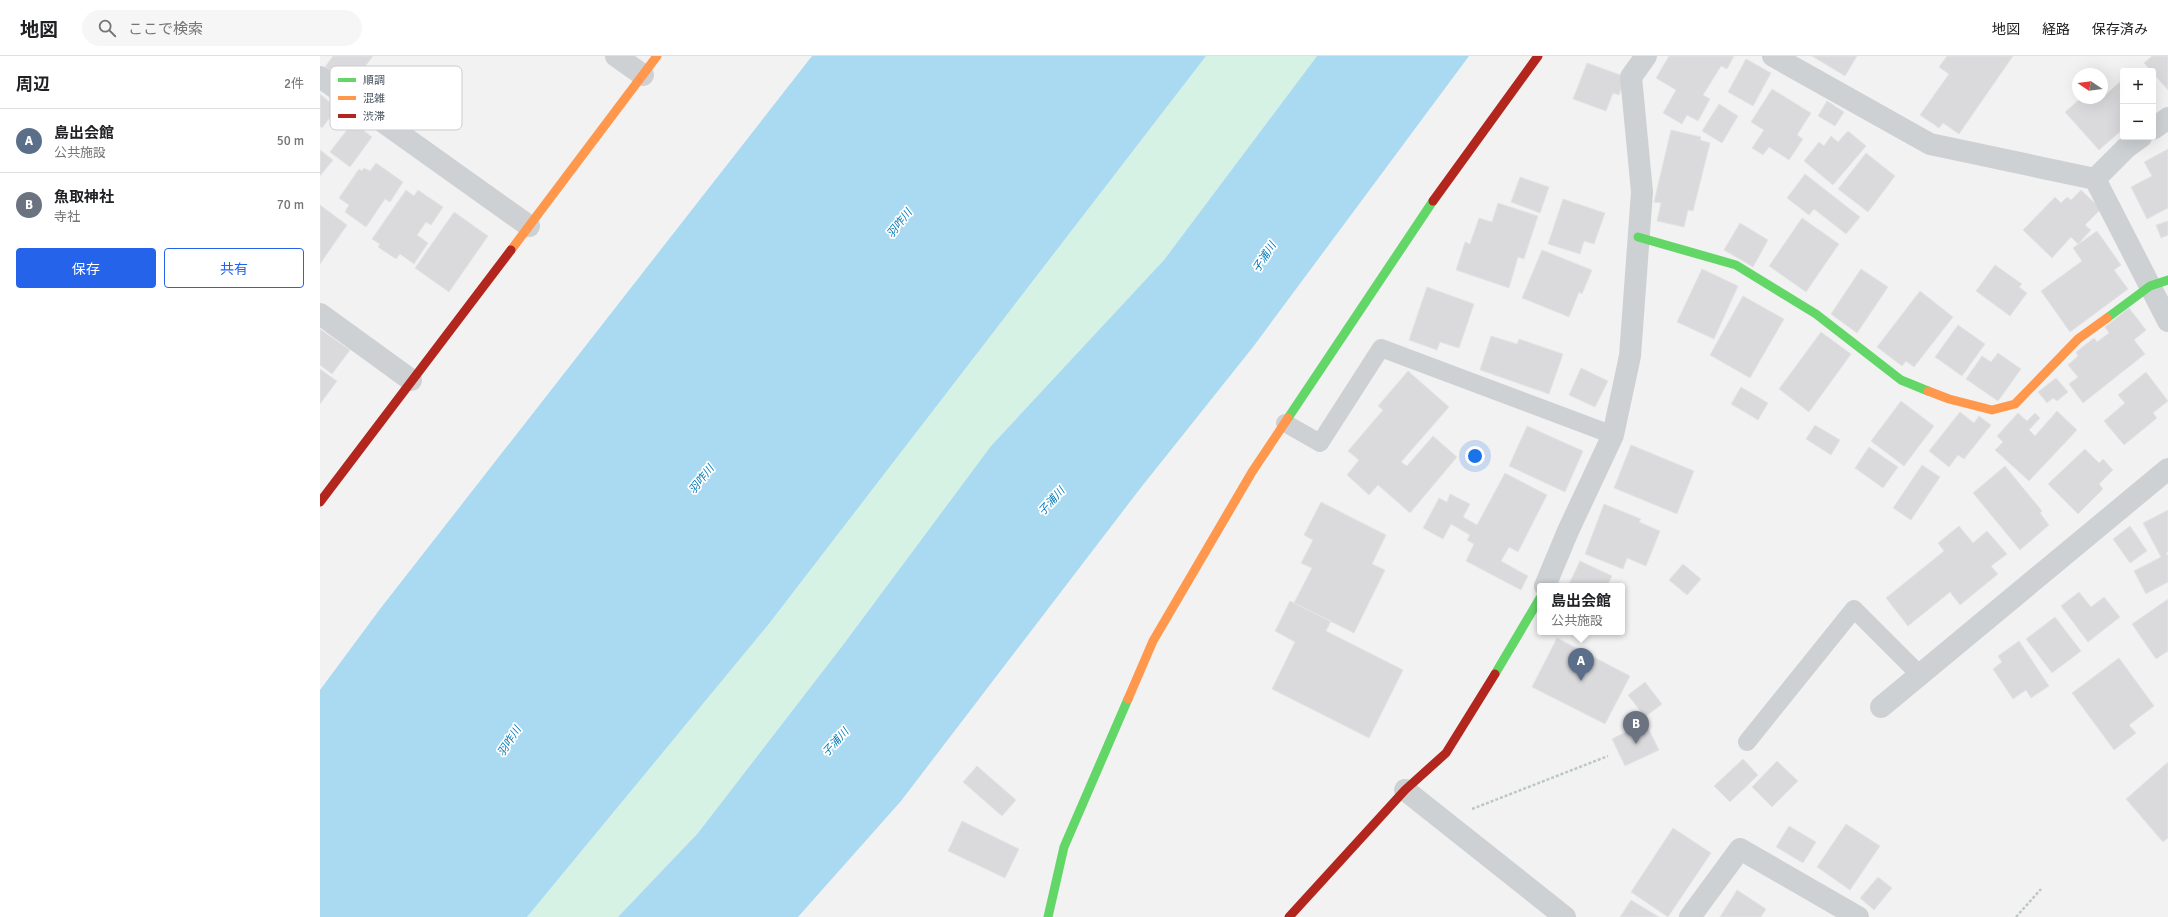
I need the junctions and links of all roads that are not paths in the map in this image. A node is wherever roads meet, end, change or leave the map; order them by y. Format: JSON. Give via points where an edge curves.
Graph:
{"nodes":[{"id":1,"x":616,"y":56,"type":"edge"},
{"id":2,"x":657,"y":56,"type":"edge"},
{"id":3,"x":1538,"y":56,"type":"edge"},
{"id":4,"x":1646,"y":56,"type":"edge"},
{"id":5,"x":1773,"y":56,"type":"edge"},
{"id":6,"x":643,"y":76,"type":"junction"},
{"id":7,"x":320,"y":77,"type":"edge"},
{"id":8,"x":330,"y":84,"type":"edge"},
{"id":9,"x":2168,"y":118,"type":"edge"},
{"id":10,"x":2156,"y":127,"type":"edge"},
{"id":11,"x":394,"y":130,"type":"edge"},
{"id":12,"x":2137,"y":140,"type":"edge"},
{"id":13,"x":2095,"y":179,"type":"junction"},
{"id":14,"x":529,"y":226,"type":"junction"},
{"id":15,"x":1638,"y":237,"type":"junction"},
{"id":16,"x":2159,"y":283,"type":"edge"},
{"id":17,"x":320,"y":314,"type":"edge"},
{"id":18,"x":2168,"y":321,"type":"edge"},
{"id":19,"x":411,"y":380,"type":"junction"},
{"id":20,"x":1285,"y":423,"type":"junction"},
{"id":21,"x":1613,"y":434,"type":"junction"},
{"id":22,"x":2168,"y":468,"type":"edge"},
{"id":23,"x":320,"y":502,"type":"edge"},
{"id":24,"x":1546,"y":583,"type":"edge"},
{"id":25,"x":1537,"y":605,"type":"edge"},
{"id":26,"x":1920,"y":675,"type":"junction"},
{"id":27,"x":1881,"y":707,"type":"dead end"},
{"id":28,"x":1747,"y":742,"type":"dead end"},
{"id":29,"x":1405,"y":790,"type":"junction"},
{"id":30,"x":1048,"y":917,"type":"edge"},
{"id":31,"x":1289,"y":917,"type":"edge"},
{"id":32,"x":1565,"y":917,"type":"edge"},
{"id":33,"x":1690,"y":917,"type":"edge"},
{"id":34,"x":1858,"y":917,"type":"edge"}],
"edges":[{"from":1,"to":6,"type":"street"},
{"from":2,"to":6,"type":"street"},
{"from":3,"to":20,"type":"street","via":[[1412,230]]},
{"from":4,"to":15,"type":"street","via":[[1631,77],[1642,192]]},
{"from":5,"to":13,"type":"street","via":[[1930,144]]},
{"from":6,"to":14,"type":"street"},
{"from":7,"to":8,"type":"street"},
{"from":9,"to":10,"type":"street"},
{"from":11,"to":14,"type":"street"},
{"from":12,"to":13,"type":"street"},
{"from":13,"to":16,"type":"street"},
{"from":14,"to":19,"type":"street"},
{"from":15,"to":16,"type":"street","via":[[1736,265],[1816,314],[1900,380],[1949,399],[1992,410],[2015,404],[2078,339]]},
{"from":15,"to":21,"type":"street","via":[[1630,356]]},
{"from":16,"to":18,"type":"street"},
{"from":17,"to":19,"type":"street"},
{"from":19,"to":23,"type":"street"},
{"from":20,"to":21,"type":"lane","via":[[1320,443],[1381,348]]},
{"from":20,"to":30,"type":"street","via":[[1252,472],[1153,642],[1064,847]]},
{"from":21,"to":24,"type":"street"},
{"from":22,"to":26,"type":"street"},
{"from":25,"to":29,"type":"street","via":[[1446,753]]},
{"from":26,"to":27,"type":"street"},
{"from":26,"to":28,"type":"lane","via":[[1854,609]]},
{"from":29,"to":31,"type":"street"},
{"from":29,"to":32,"type":"street"},
{"from":33,"to":34,"type":"street","via":[[1740,849]]}]}
